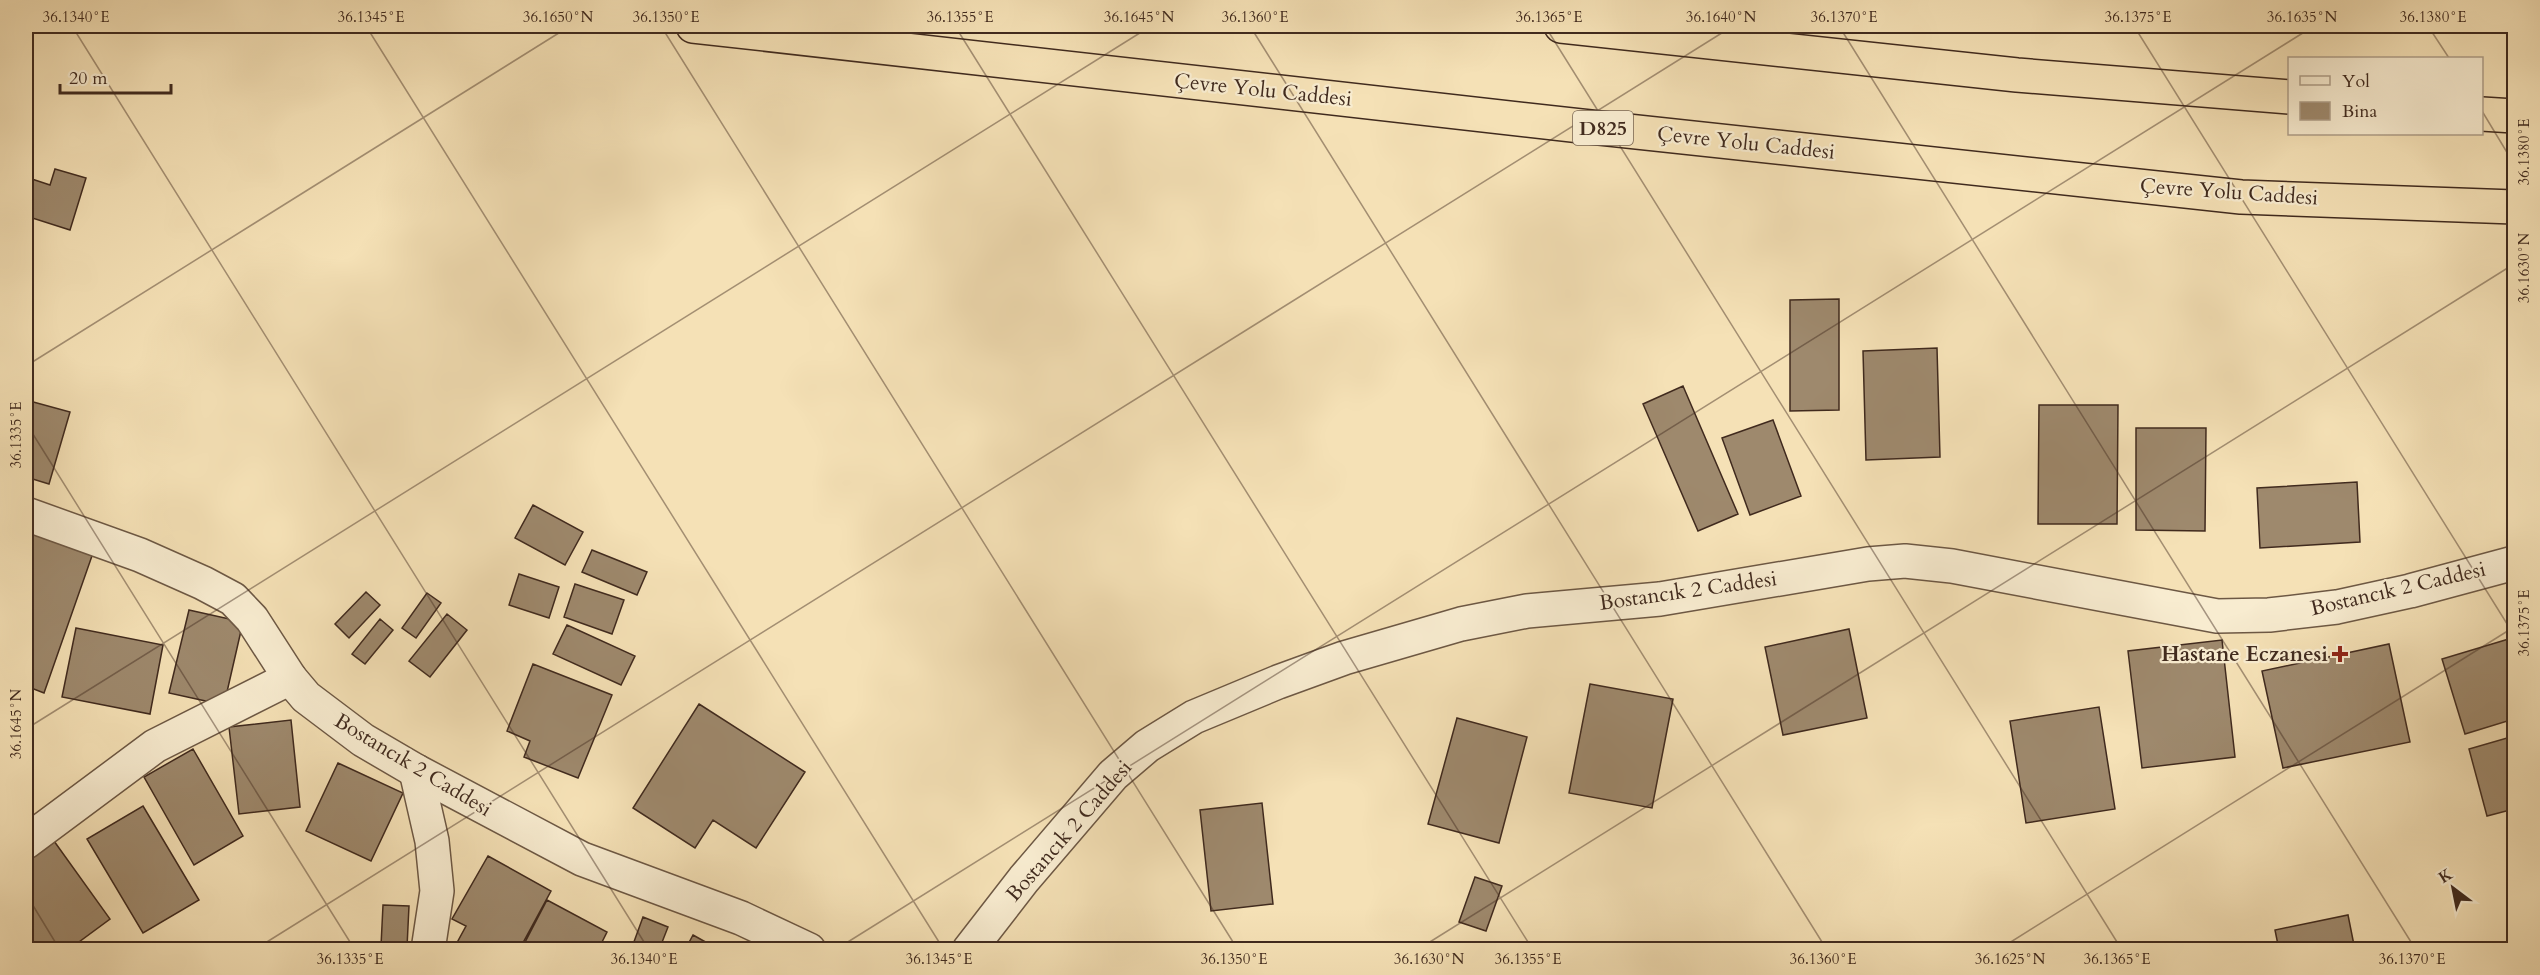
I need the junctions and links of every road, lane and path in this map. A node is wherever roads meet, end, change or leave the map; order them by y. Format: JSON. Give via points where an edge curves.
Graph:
{"nodes":[{"id":1,"x":693,"y":26,"type":"edge"},
{"id":2,"x":1561,"y":26,"type":"edge"},
{"id":3,"x":2288,"y":98,"type":"edge"},
{"id":4,"x":2483,"y":114,"type":"edge"},
{"id":5,"x":2514,"y":116,"type":"edge"},
{"id":6,"x":2514,"y":207,"type":"edge"},
{"id":7,"x":26,"y":514,"type":"edge"},
{"id":8,"x":2514,"y":563,"type":"edge"},
{"id":9,"x":290,"y":678,"type":"junction"},
{"id":10,"x":416,"y":771,"type":"junction"},
{"id":11,"x":26,"y":842,"type":"edge"},
{"id":12,"x":428,"y":950,"type":"edge"},
{"id":13,"x":809,"y":950,"type":"edge"},
{"id":14,"x":969,"y":950,"type":"edge"}],
"edges":[{"from":1,"to":6,"type":"highway","name":"Çevre Yolu Caddesi","number":"D825","via":[[2241,197]]},
{"from":2,"to":3,"type":"highway","via":[[2017,75]]},
{"from":4,"to":5,"type":"highway"},
{"from":7,"to":9,"type":"street","name":"Bostancık 2 Caddesi","via":[[140,555],[233,599],[252,619]]},
{"from":8,"to":14,"type":"street","name":"Bostancık 2 Caddesi","via":[[2337,607],[2269,615],[2217,616],[1952,566],[1905,561],[1660,598],[1527,611],[1461,624],[1278,682],[1194,717],[1147,746],[1099,791]]},
{"from":9,"to":10,"type":"street","name":"Bostancık 2 Caddesi","via":[[334,720]]},
{"from":9,"to":11,"type":"street","via":[[155,746]]},
{"from":10,"to":12,"type":"street","via":[[432,841],[437,891]]},
{"from":10,"to":13,"type":"street","name":"Bostancık 2 Caddesi","via":[[582,859],[741,918]]}]}
